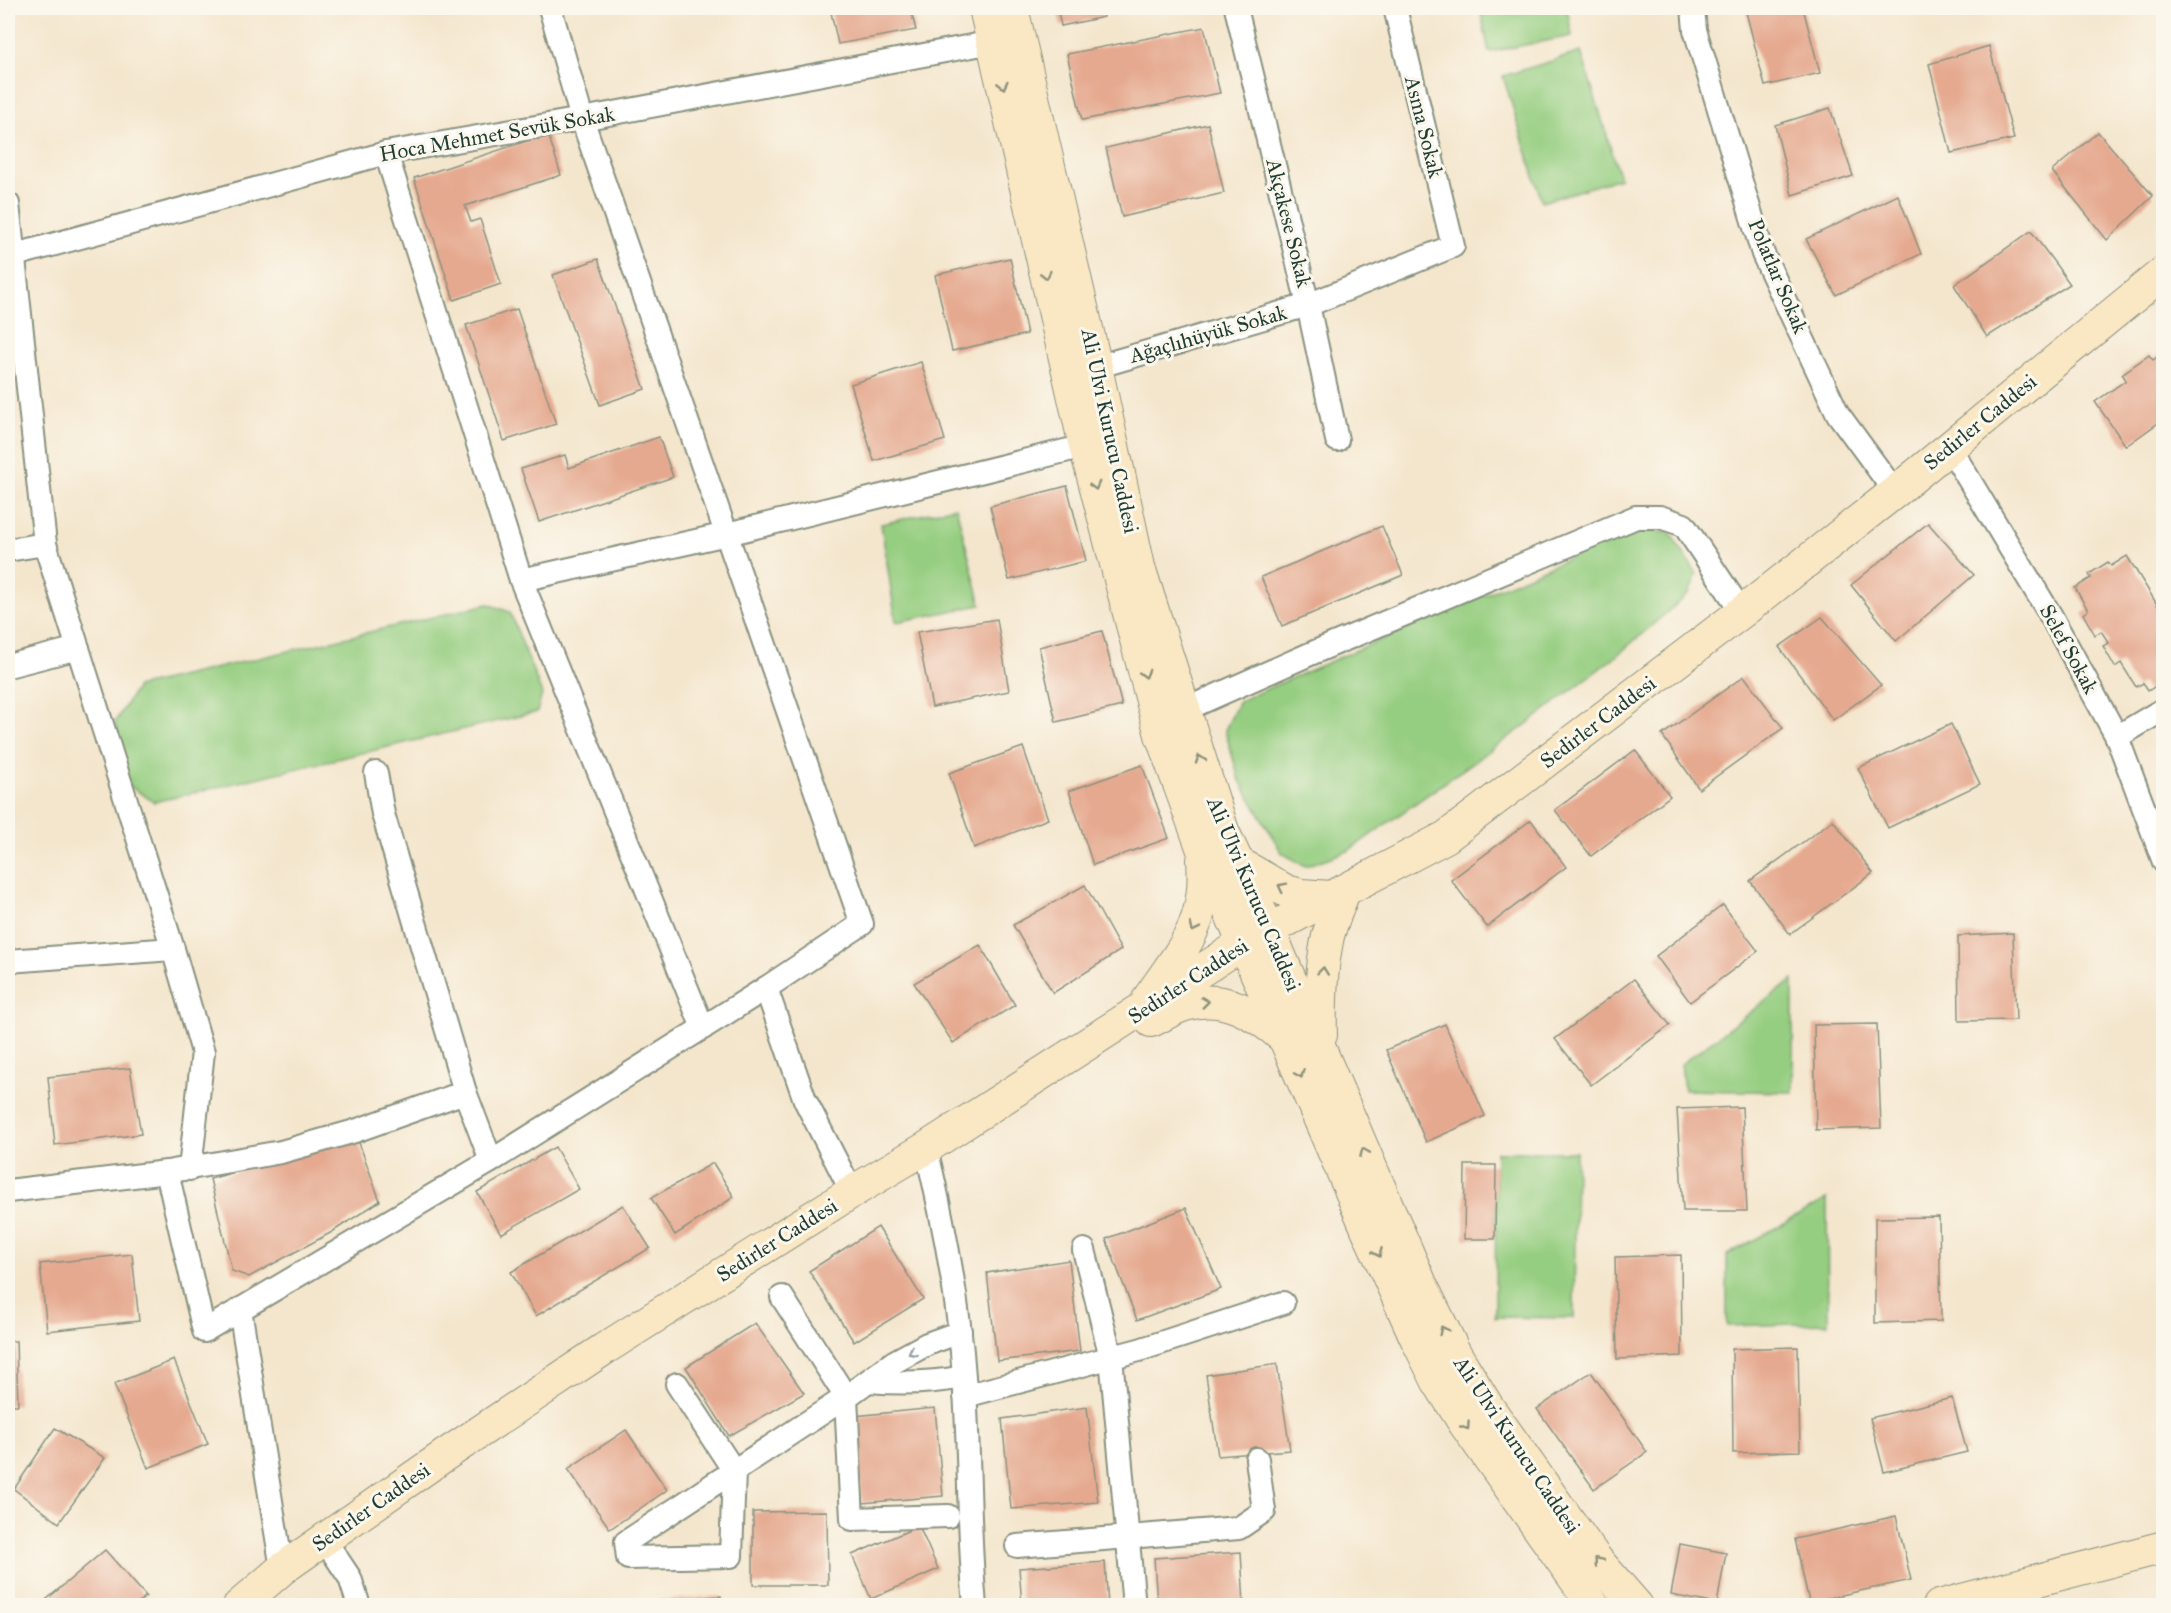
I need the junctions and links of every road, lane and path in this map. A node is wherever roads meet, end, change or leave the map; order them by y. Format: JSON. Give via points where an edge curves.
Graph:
{"nodes":[{"id":1,"x":550,"y":8,"type":"edge"},
{"id":2,"x":985,"y":8,"type":"edge"},
{"id":3,"x":1012,"y":8,"type":"edge"},
{"id":4,"x":1236,"y":8,"type":"edge"},
{"id":5,"x":1395,"y":8,"type":"edge"},
{"id":6,"x":1693,"y":8,"type":"edge"},
{"id":7,"x":993,"y":42,"type":"junction"},
{"id":8,"x":582,"y":119,"type":"junction"},
{"id":9,"x":386,"y":153,"type":"junction"},
{"id":10,"x":8,"y":204,"type":"edge"},
{"id":11,"x":1453,"y":246,"type":"joint"},
{"id":12,"x":11,"y":256,"type":"edge"},
{"id":13,"x":2163,"y":272,"type":"edge"},
{"id":14,"x":1308,"y":305,"type":"junction"},
{"id":15,"x":1096,"y":367,"type":"junction"},
{"id":16,"x":1336,"y":440,"type":"dead end"},
{"id":17,"x":1085,"y":446,"type":"junction"},
{"id":18,"x":1950,"y":448,"type":"junction"},
{"id":19,"x":1895,"y":492,"type":"junction"},
{"id":20,"x":727,"y":534,"type":"junction"},
{"id":21,"x":45,"y":544,"type":"junction"},
{"id":22,"x":8,"y":550,"type":"edge"},
{"id":23,"x":521,"y":580,"type":"junction"},
{"id":24,"x":1742,"y":612,"type":"junction"},
{"id":25,"x":78,"y":648,"type":"junction"},
{"id":26,"x":8,"y":666,"type":"edge"},
{"id":27,"x":2163,"y":709,"type":"edge"},
{"id":28,"x":1184,"y":710,"type":"junction"},
{"id":29,"x":2117,"y":737,"type":"junction"},
{"id":30,"x":376,"y":773,"type":"dead end"},
{"id":31,"x":1203,"y":850,"type":"junction"},
{"id":32,"x":1238,"y":862,"type":"junction"},
{"id":33,"x":2163,"y":862,"type":"edge"},
{"id":34,"x":1338,"y":894,"type":"junction"},
{"id":35,"x":1257,"y":937,"type":"junction"},
{"id":36,"x":173,"y":949,"type":"junction"},
{"id":37,"x":8,"y":961,"type":"edge"},
{"id":38,"x":766,"y":988,"type":"junction"},
{"id":39,"x":1141,"y":1011,"type":"junction"},
{"id":40,"x":703,"y":1028,"type":"junction"},
{"id":41,"x":1284,"y":1038,"type":"junction"},
{"id":42,"x":1321,"y":1050,"type":"junction"},
{"id":43,"x":1055,"y":1066,"type":"junction"},
{"id":44,"x":465,"y":1092,"type":"junction"},
{"id":45,"x":926,"y":1148,"type":"junction"},
{"id":46,"x":490,"y":1161,"type":"junction"},
{"id":47,"x":190,"y":1168,"type":"junction"},
{"id":48,"x":168,"y":1172,"type":"junction"},
{"id":49,"x":8,"y":1191,"type":"edge"},
{"id":50,"x":852,"y":1192,"type":"junction"},
{"id":51,"x":1084,"y":1250,"type":"dead end"},
{"id":52,"x":782,"y":1297,"type":"dead end"},
{"id":53,"x":1283,"y":1303,"type":"dead end"},
{"id":54,"x":240,"y":1309,"type":"junction"},
{"id":55,"x":960,"y":1332,"type":"junction"},
{"id":56,"x":1112,"y":1357,"type":"junction"},
{"id":57,"x":869,"y":1381,"type":"junction"},
{"id":58,"x":677,"y":1384,"type":"dead end"},
{"id":59,"x":965,"y":1386,"type":"junction"},
{"id":60,"x":846,"y":1397,"type":"junction"},
{"id":61,"x":1257,"y":1459,"type":"dead end"},
{"id":62,"x":734,"y":1471,"type":"junction"},
{"id":63,"x":948,"y":1516,"type":"dead end"},
{"id":64,"x":1128,"y":1538,"type":"junction"},
{"id":65,"x":324,"y":1539,"type":"junction"},
{"id":66,"x":1017,"y":1546,"type":"dead end"},
{"id":67,"x":2163,"y":1547,"type":"edge"},
{"id":68,"x":282,"y":1569,"type":"junction"},
{"id":69,"x":238,"y":1605,"type":"edge"},
{"id":70,"x":359,"y":1605,"type":"edge"},
{"id":71,"x":975,"y":1605,"type":"edge"},
{"id":72,"x":1134,"y":1605,"type":"edge"},
{"id":73,"x":1594,"y":1605,"type":"edge"},
{"id":74,"x":1637,"y":1605,"type":"edge"},
{"id":75,"x":1939,"y":1605,"type":"edge"}],
"edges":[{"from":1,"to":8,"type":"street"},
{"from":2,"to":7,"type":"main road","name":"Ali Ulvi Kurucu Caddesi"},
{"from":3,"to":15,"type":"main road","name":"Ali Ulvi Kurucu Caddesi"},
{"from":4,"to":14,"type":"street","name":"Akçakese Sokak"},
{"from":5,"to":11,"type":"street","name":"Asma Sokak"},
{"from":6,"to":19,"type":"street","name":"Polatlar Sokak","via":[[1695,30],[1763,254],[1838,414]]},
{"from":7,"to":8,"type":"street","name":"Hoca Mehmet Sevük Sokak"},
{"from":7,"to":17,"type":"main road","name":"Ali Ulvi Kurucu Caddesi","one_way":true},
{"from":8,"to":9,"type":"street","name":"Hoca Mehmet Sevük Sokak"},
{"from":8,"to":20,"type":"street"},
{"from":9,"to":12,"type":"street","name":"Hoca Mehmet Sevük Sokak"},
{"from":9,"to":23,"type":"street"},
{"from":10,"to":12,"type":"street"},
{"from":11,"to":14,"type":"street","name":"Ağaçlıhüyük Sokak"},
{"from":12,"to":21,"type":"street"},
{"from":13,"to":18,"type":"main road","name":"Sedirler Caddesi"},
{"from":14,"to":15,"type":"street","name":"Ağaçlıhüyük Sokak"},
{"from":14,"to":16,"type":"street","name":"Akçakese Sokak"},
{"from":15,"to":28,"type":"main road","name":"Ali Ulvi Kurucu Caddesi","via":[[1139,567]]},
{"from":17,"to":20,"type":"street"},
{"from":17,"to":31,"type":"main road","name":"Ali Ulvi Kurucu Caddesi","one_way":true,"via":[[1161,735]]},
{"from":18,"to":19,"type":"main road","name":"Sedirler Caddesi"},
{"from":18,"to":29,"type":"street","name":"Selef Sokak","via":[[2046,608]]},
{"from":19,"to":24,"type":"main road","name":"Sedirler Caddesi"},
{"from":20,"to":23,"type":"street"},
{"from":20,"to":38,"type":"street","via":[[862,924]]},
{"from":21,"to":22,"type":"street"},
{"from":21,"to":25,"type":"street"},
{"from":23,"to":40,"type":"street"},
{"from":24,"to":28,"type":"street","via":[[1684,525],[1660,517],[1636,517]]},
{"from":24,"to":34,"type":"main road","name":"Sedirler Caddesi","via":[[1446,837]]},
{"from":25,"to":26,"type":"street"},
{"from":25,"to":36,"type":"street"},
{"from":27,"to":29,"type":"street"},
{"from":32,"to":28,"type":"main road","name":"Ali Ulvi Kurucu Caddesi","one_way":true,"via":[[1223,831]]},
{"from":29,"to":33,"type":"street","name":"Selef Sokak"},
{"from":30,"to":44,"type":"street","via":[[383,814]]},
{"from":31,"to":35,"type":"main road","name":"Ali Ulvi Kurucu Caddesi"},
{"from":31,"to":39,"type":"main road","one_way":true,"via":[[1205,882],[1197,922]]},
{"from":34,"to":32,"type":"main road","one_way":true,"via":[[1301,895],[1286,891]]},
{"from":32,"to":35,"type":"main road","name":"Ali Ulvi Kurucu Caddesi"},
{"from":34,"to":35,"type":"main road","name":"Sedirler Caddesi"},
{"from":42,"to":34,"type":"main road","one_way":true,"via":[[1320,994]]},
{"from":35,"to":39,"type":"main road","name":"Sedirler Caddesi"},
{"from":35,"to":41,"type":"main road","name":"Ali Ulvi Kurucu Caddesi"},
{"from":35,"to":42,"type":"main road","name":"Ali Ulvi Kurucu Caddesi"},
{"from":36,"to":37,"type":"street"},
{"from":36,"to":47,"type":"street","via":[[203,1052]]},
{"from":38,"to":40,"type":"street"},
{"from":38,"to":50,"type":"street","via":[[805,1100]]},
{"from":39,"to":43,"type":"main road","name":"Sedirler Caddesi"},
{"from":40,"to":46,"type":"street"},
{"from":43,"to":41,"type":"main road","one_way":true,"via":[[1186,1005],[1214,1001],[1262,1018]]},
{"from":41,"to":73,"type":"main road","name":"Ali Ulvi Kurucu Caddesi","one_way":true,"via":[[1438,1383]]},
{"from":74,"to":42,"type":"main road","name":"Ali Ulvi Kurucu Caddesi","one_way":true,"via":[[1596,1559],[1488,1407],[1455,1353],[1421,1284]]},
{"from":43,"to":45,"type":"main road","name":"Sedirler Caddesi"},
{"from":44,"to":46,"type":"street"},
{"from":44,"to":47,"type":"street","via":[[355,1131],[290,1149]]},
{"from":45,"to":50,"type":"main road","name":"Sedirler Caddesi"},
{"from":45,"to":55,"type":"street","via":[[945,1225]]},
{"from":46,"to":54,"type":"street"},
{"from":47,"to":48,"type":"street"},
{"from":48,"to":49,"type":"street"},
{"from":48,"to":54,"type":"street","via":[[204,1331]]},
{"from":50,"to":65,"type":"main road","name":"Sedirler Caddesi","via":[[604,1349]]},
{"from":51,"to":56,"type":"street"},
{"from":52,"to":60,"type":"street"},
{"from":53,"to":56,"type":"street"},
{"from":54,"to":68,"type":"street"},
{"from":55,"to":57,"type":"street","one_way":true,"via":[[927,1344]]},
{"from":55,"to":59,"type":"street"},
{"from":56,"to":59,"type":"street"},
{"from":56,"to":64,"type":"street"},
{"from":57,"to":59,"type":"street"},
{"from":57,"to":60,"type":"street"},
{"from":58,"to":62,"type":"street"},
{"from":59,"to":71,"type":"street"},
{"from":60,"to":62,"type":"street"},
{"from":60,"to":63,"type":"street","via":[[852,1519]]},
{"from":61,"to":64,"type":"street","via":[[1264,1511],[1239,1528]]},
{"from":62,"to":62,"type":"street","via":[[731,1556],[628,1558],[626,1542]]},
{"from":64,"to":66,"type":"street"},
{"from":64,"to":72,"type":"street"},
{"from":65,"to":68,"type":"main road","name":"Sedirler Caddesi"},
{"from":65,"to":70,"type":"street","via":[[350,1578]]},
{"from":67,"to":75,"type":"main road"},
{"from":68,"to":69,"type":"main road","name":"Sedirler Caddesi"}]}
